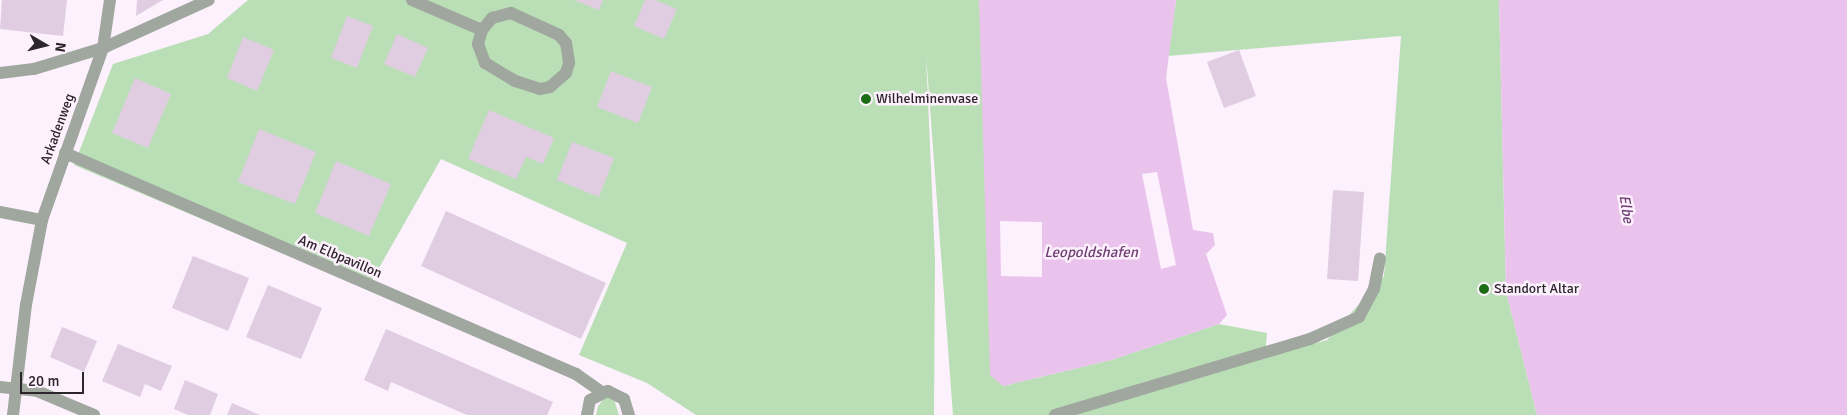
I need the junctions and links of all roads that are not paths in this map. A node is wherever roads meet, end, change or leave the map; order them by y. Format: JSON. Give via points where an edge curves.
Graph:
{"nodes":[{"id":1,"x":110,"y":0,"type":"edge"},
{"id":2,"x":209,"y":0,"type":"edge"},
{"id":3,"x":412,"y":0,"type":"edge"},
{"id":4,"x":482,"y":30,"type":"junction"},
{"id":5,"x":104,"y":48,"type":"junction"},
{"id":6,"x":0,"y":72,"type":"edge"},
{"id":7,"x":65,"y":153,"type":"junction"},
{"id":8,"x":0,"y":212,"type":"edge"},
{"id":9,"x":42,"y":220,"type":"junction"},
{"id":10,"x":1380,"y":259,"type":"dead end"},
{"id":11,"x":0,"y":387,"type":"edge"},
{"id":12,"x":15,"y":389,"type":"junction"},
{"id":13,"x":602,"y":392,"type":"junction"},
{"id":14,"x":13,"y":415,"type":"edge"},
{"id":15,"x":94,"y":415,"type":"edge"},
{"id":16,"x":587,"y":415,"type":"edge"},
{"id":17,"x":628,"y":415,"type":"edge"},
{"id":18,"x":1055,"y":415,"type":"edge"}],
"edges":[{"from":1,"to":5,"type":"street","name":"Arkadenweg"},
{"from":2,"to":5,"type":"street"},
{"from":3,"to":4,"type":"street"},
{"from":4,"to":4,"type":"street","via":[[478,44],[480,54],[492,70],[540,89],[550,87],[566,73],[569,63],[566,43],[559,34],[511,13],[492,18]]},
{"from":5,"to":6,"type":"street","via":[[34,69]]},
{"from":5,"to":7,"type":"street","name":"Arkadenweg"},
{"from":7,"to":9,"type":"street","name":"Arkadenweg"},
{"from":7,"to":13,"type":"street","name":"Am Elbpavillon","via":[[576,374]]},
{"from":8,"to":9,"type":"street"},
{"from":9,"to":12,"type":"street","name":"Arkadenweg"},
{"from":10,"to":18,"type":"street","via":[[1374,290],[1359,317],[1310,338]]},
{"from":11,"to":12,"type":"street"},
{"from":12,"to":14,"type":"street","name":"Arkadenweg"},
{"from":12,"to":15,"type":"street","via":[[37,391]]},
{"from":13,"to":16,"type":"street","via":[[590,400]]},
{"from":13,"to":17,"type":"street","name":"Am Elbpavillon","via":[[620,395],[628,406]]}]}
